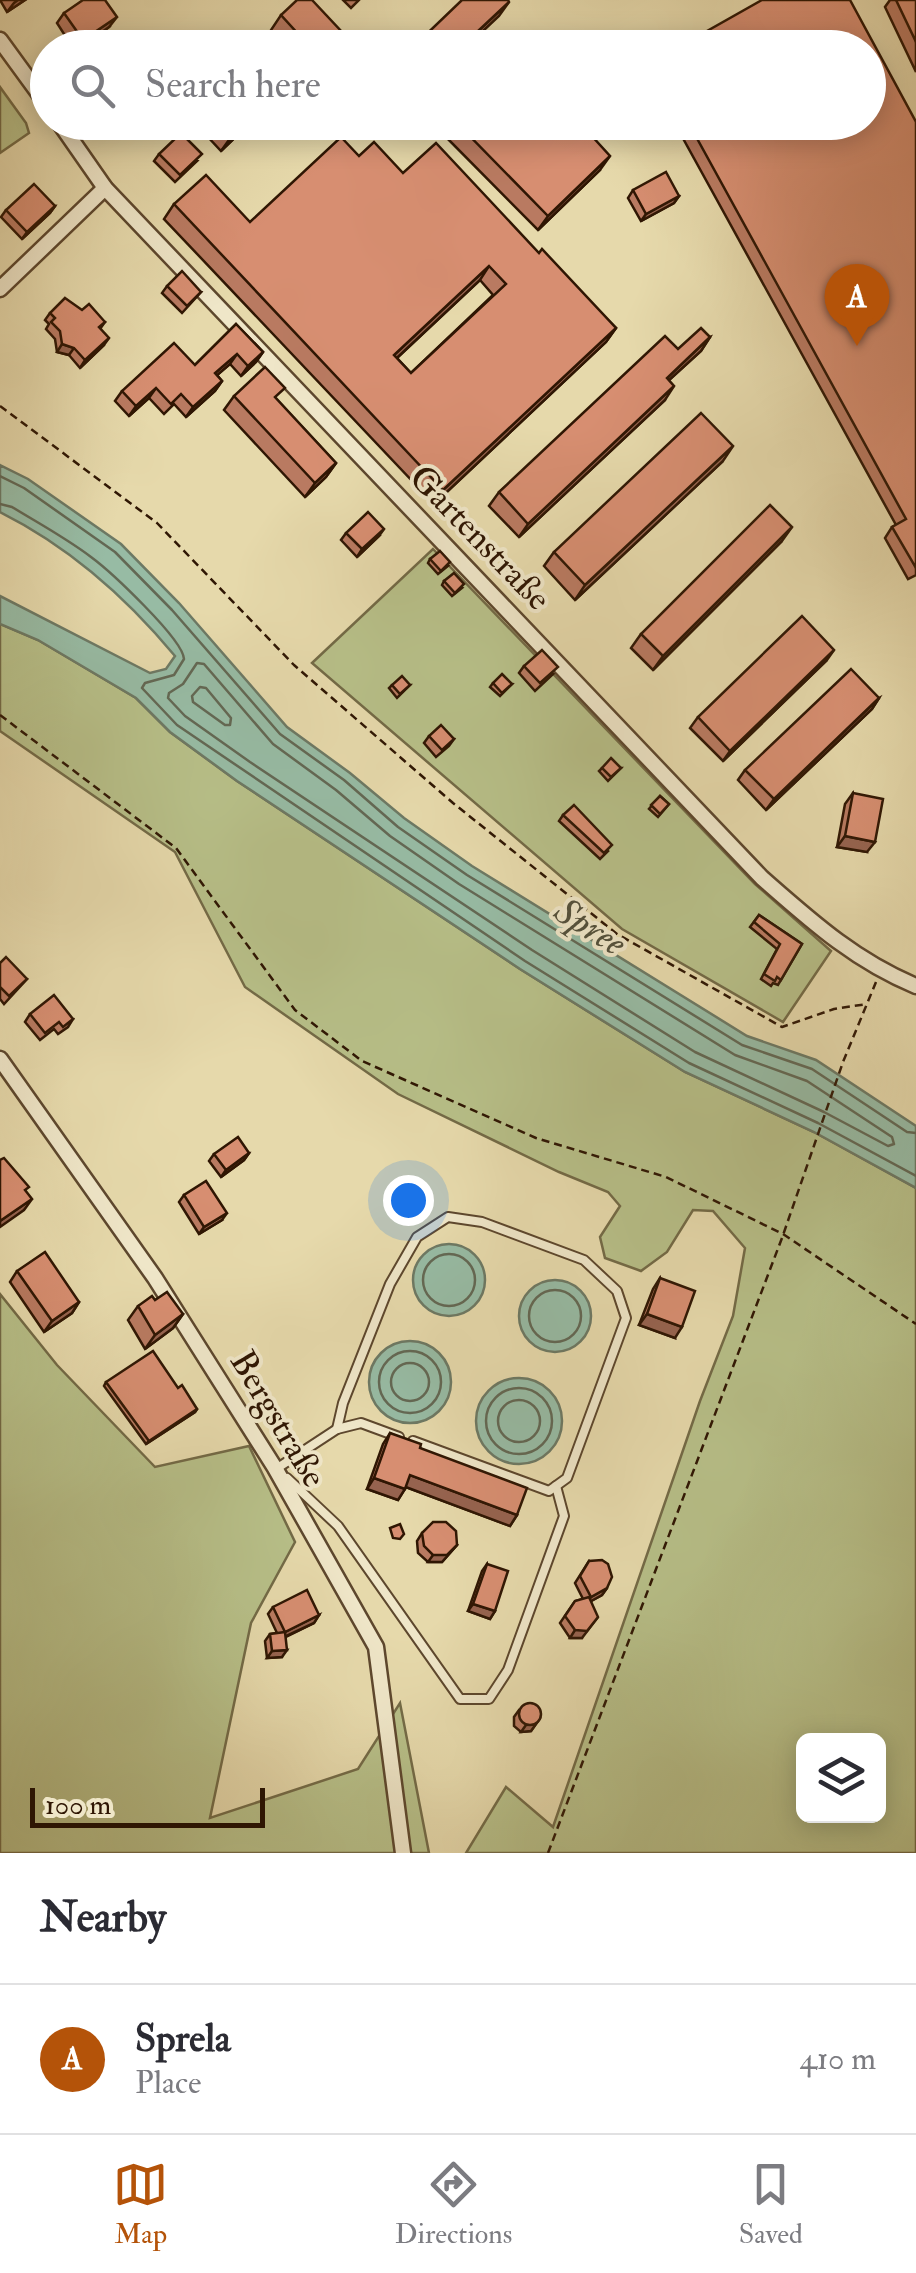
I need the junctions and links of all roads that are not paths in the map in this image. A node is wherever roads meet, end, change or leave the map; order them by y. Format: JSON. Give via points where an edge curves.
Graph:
{"nodes":[{"id":1,"x":0,"y":40,"type":"edge"},
{"id":2,"x":30,"y":81,"type":"edge"},
{"id":3,"x":72,"y":140,"type":"edge"},
{"id":4,"x":105,"y":188,"type":"junction"},
{"id":5,"x":0,"y":289,"type":"edge"},
{"id":6,"x":916,"y":986,"type":"edge"},
{"id":7,"x":0,"y":1059,"type":"edge"},
{"id":8,"x":337,"y":1429,"type":"junction"},
{"id":9,"x":275,"y":1468,"type":"junction"},
{"id":10,"x":556,"y":1486,"type":"junction"},
{"id":11,"x":403,"y":1853,"type":"edge"}],
"edges":[{"from":1,"to":2,"type":"street"},
{"from":3,"to":4,"type":"street","name":"Gartenstraße"},
{"from":4,"to":5,"type":"street"},
{"from":4,"to":6,"type":"street","name":"Gartenstraße","via":[[762,878],[843,948]]},
{"from":7,"to":9,"type":"street","name":"Bergstraße","via":[[156,1278]]},
{"from":8,"to":9,"type":"lane"},
{"from":8,"to":10,"type":"lane","via":[[361,1422],[549,1491]]},
{"from":8,"to":10,"type":"lane","via":[[390,1284],[417,1237],[448,1217],[482,1222],[584,1260],[616,1291],[626,1318],[568,1478]]},
{"from":9,"to":10,"type":"lane","via":[[338,1526],[460,1699],[489,1699],[508,1670],[564,1516]]},
{"from":9,"to":11,"type":"street","name":"Bergstraße","via":[[376,1646]]}]}
